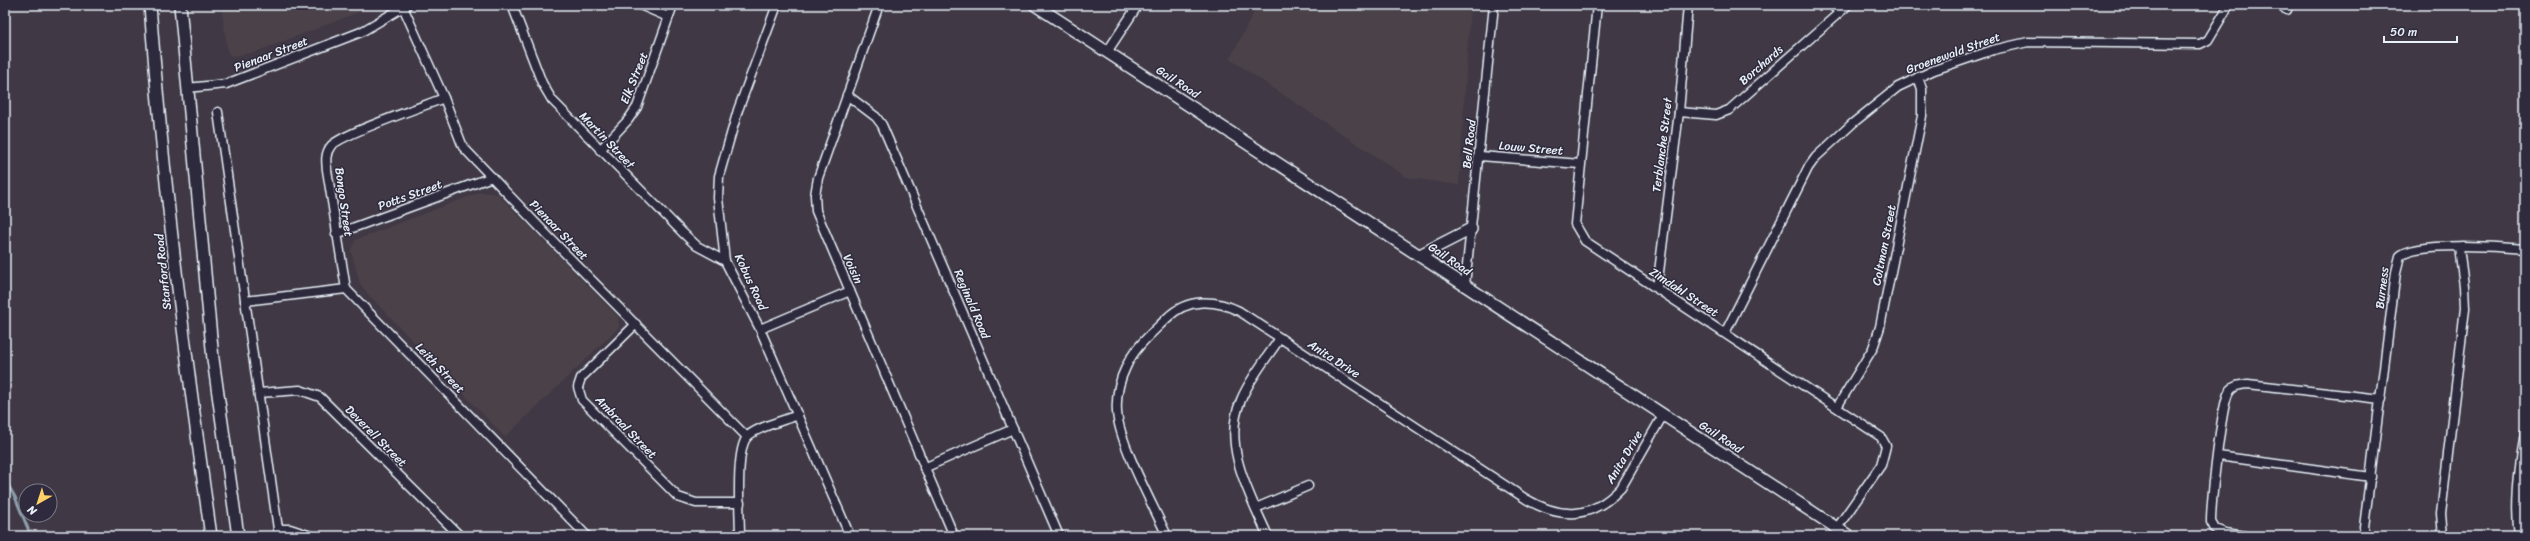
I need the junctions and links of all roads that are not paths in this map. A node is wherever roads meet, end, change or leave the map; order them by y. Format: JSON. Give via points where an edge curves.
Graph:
{"nodes":[{"id":1,"x":150,"y":5,"type":"edge"},
{"id":2,"x":180,"y":5,"type":"edge"},
{"id":3,"x":512,"y":5,"type":"edge"},
{"id":4,"x":640,"y":5,"type":"edge"},
{"id":5,"x":673,"y":5,"type":"edge"},
{"id":6,"x":777,"y":5,"type":"edge"},
{"id":7,"x":879,"y":5,"type":"edge"},
{"id":8,"x":1035,"y":5,"type":"edge"},
{"id":9,"x":1138,"y":5,"type":"edge"},
{"id":10,"x":1494,"y":5,"type":"edge"},
{"id":11,"x":1597,"y":5,"type":"edge"},
{"id":12,"x":1688,"y":5,"type":"edge"},
{"id":13,"x":1832,"y":5,"type":"edge"},
{"id":14,"x":1848,"y":5,"type":"edge"},
{"id":15,"x":2229,"y":5,"type":"edge"},
{"id":16,"x":2279,"y":5,"type":"edge"},
{"id":17,"x":405,"y":6,"type":"edge"},
{"id":18,"x":2287,"y":10,"type":"dead end"},
{"id":19,"x":1839,"y":12,"type":"junction"},
{"id":20,"x":668,"y":17,"type":"junction"},
{"id":21,"x":1107,"y":52,"type":"junction"},
{"id":22,"x":1918,"y":77,"type":"junction"},
{"id":23,"x":187,"y":88,"type":"junction"},
{"id":24,"x":847,"y":95,"type":"junction"},
{"id":25,"x":444,"y":98,"type":"junction"},
{"id":26,"x":218,"y":112,"type":"dead end"},
{"id":27,"x":1679,"y":112,"type":"junction"},
{"id":28,"x":600,"y":150,"type":"junction"},
{"id":29,"x":1480,"y":156,"type":"junction"},
{"id":30,"x":1580,"y":164,"type":"junction"},
{"id":31,"x":492,"y":177,"type":"junction"},
{"id":32,"x":1471,"y":229,"type":"junction"},
{"id":33,"x":336,"y":234,"type":"junction"},
{"id":34,"x":2459,"y":247,"type":"junction"},
{"id":35,"x":2525,"y":250,"type":"edge"},
{"id":36,"x":1420,"y":255,"type":"junction"},
{"id":37,"x":725,"y":261,"type":"junction"},
{"id":38,"x":1465,"y":285,"type":"junction"},
{"id":39,"x":1657,"y":288,"type":"junction"},
{"id":40,"x":346,"y":289,"type":"junction"},
{"id":41,"x":850,"y":291,"type":"junction"},
{"id":42,"x":246,"y":301,"type":"junction"},
{"id":43,"x":636,"y":324,"type":"junction"},
{"id":44,"x":760,"y":329,"type":"junction"},
{"id":45,"x":1725,"y":333,"type":"junction"},
{"id":46,"x":1280,"y":338,"type":"junction"},
{"id":47,"x":259,"y":393,"type":"junction"},
{"id":48,"x":2381,"y":399,"type":"junction"},
{"id":49,"x":1837,"y":407,"type":"junction"},
{"id":50,"x":798,"y":415,"type":"junction"},
{"id":51,"x":1663,"y":415,"type":"junction"},
{"id":52,"x":1013,"y":429,"type":"junction"},
{"id":53,"x":2525,"y":432,"type":"edge"},
{"id":54,"x":747,"y":436,"type":"junction"},
{"id":55,"x":2218,"y":456,"type":"junction"},
{"id":56,"x":924,"y":468,"type":"junction"},
{"id":57,"x":2371,"y":477,"type":"junction"},
{"id":58,"x":1308,"y":486,"type":"dead end"},
{"id":59,"x":740,"y":503,"type":"junction"},
{"id":60,"x":1256,"y":508,"type":"junction"},
{"id":61,"x":1837,"y":528,"type":"junction"},
{"id":62,"x":278,"y":533,"type":"edge"},
{"id":63,"x":211,"y":536,"type":"edge"},
{"id":64,"x":238,"y":536,"type":"edge"},
{"id":65,"x":311,"y":536,"type":"edge"},
{"id":66,"x":460,"y":536,"type":"edge"},
{"id":67,"x":587,"y":536,"type":"edge"},
{"id":68,"x":740,"y":536,"type":"edge"},
{"id":69,"x":850,"y":536,"type":"edge"},
{"id":70,"x":954,"y":536,"type":"edge"},
{"id":71,"x":1059,"y":536,"type":"edge"},
{"id":72,"x":1167,"y":536,"type":"edge"},
{"id":73,"x":1268,"y":536,"type":"edge"},
{"id":74,"x":1849,"y":536,"type":"edge"},
{"id":75,"x":2246,"y":536,"type":"edge"},
{"id":76,"x":2365,"y":536,"type":"edge"},
{"id":77,"x":2443,"y":536,"type":"edge"},
{"id":78,"x":2519,"y":536,"type":"edge"}],
"edges":[{"from":1,"to":63,"type":"main road","name":"Stanford Road","via":[[155,78],[186,359]]},
{"from":2,"to":23,"type":"main road"},
{"from":3,"to":28,"type":"street","name":"Martin Street","via":[[545,91]]},
{"from":4,"to":20,"type":"street"},
{"from":5,"to":20,"type":"street","name":"Elk Street"},
{"from":6,"to":37,"type":"street","name":"Kobus Road","via":[[723,159],[718,198]]},
{"from":7,"to":24,"type":"street","name":"Voisin"},
{"from":8,"to":21,"type":"main road","name":"Gail Road"},
{"from":9,"to":21,"type":"street"},
{"from":10,"to":29,"type":"street","name":"Bell Road"},
{"from":11,"to":30,"type":"street","name":"Zimdahl Street"},
{"from":12,"to":27,"type":"street","name":"Terblanche Street"},
{"from":13,"to":19,"type":"street"},
{"from":14,"to":19,"type":"street","name":"Borchards"},
{"from":15,"to":22,"type":"street","name":"Groenewald Street","via":[[2208,40],[2200,44],[2028,42],[1993,50]]},
{"from":16,"to":18,"type":"street"},
{"from":17,"to":23,"type":"street","name":"Pienaar Street","via":[[361,32],[226,84]]},
{"from":17,"to":25,"type":"street","name":"Pienaar Street"},
{"from":19,"to":27,"type":"street","name":"Borchards","via":[[1729,110],[1716,115]]},
{"from":20,"to":28,"type":"street","name":"Elk Street","via":[[637,107]]},
{"from":21,"to":36,"type":"main road","name":"Gail Road"},
{"from":22,"to":45,"type":"street","name":"Groenewald Street","via":[[1898,87],[1858,119],[1812,162],[1798,185]]},
{"from":22,"to":49,"type":"street","name":"Coltman Street","via":[[1922,89],[1922,116],[1880,327],[1873,348]]},
{"from":23,"to":64,"type":"main road","via":[[213,359]]},
{"from":24,"to":41,"type":"street","name":"Voisin","via":[[818,178],[815,195],[819,221]]},
{"from":24,"to":52,"type":"street","name":"Reginald Road","via":[[876,117],[882,125]]},
{"from":25,"to":31,"type":"street","name":"Pienaar Street","via":[[463,147]]},
{"from":25,"to":33,"type":"street","name":"Bongo Street","via":[[356,132],[332,145],[326,158]]},
{"from":26,"to":42,"type":"street"},
{"from":27,"to":39,"type":"street","name":"Terblanche Street"},
{"from":28,"to":37,"type":"street","name":"Martin Street","via":[[691,240]]},
{"from":29,"to":30,"type":"street","name":"Louw Street"},
{"from":29,"to":32,"type":"street","name":"Bell Road"},
{"from":30,"to":39,"type":"street","name":"Zimdahl Street","via":[[1575,224],[1579,233],[1585,241]]},
{"from":31,"to":33,"type":"street","name":"Potts Street"},
{"from":31,"to":43,"type":"street","name":"Pienaar Street"},
{"from":32,"to":36,"type":"main road"},
{"from":32,"to":38,"type":"street","name":"Bell Road"},
{"from":33,"to":40,"type":"street","name":"Bongo Street"},
{"from":34,"to":35,"type":"street","name":"Burness","via":[[2493,246]]},
{"from":34,"to":48,"type":"street","name":"Burness","via":[[2410,249],[2400,256]]},
{"from":34,"to":77,"type":"street","via":[[2465,308],[2441,514]]},
{"from":36,"to":38,"type":"main road","name":"Gail Road"},
{"from":37,"to":44,"type":"street","name":"Kobus Road"},
{"from":38,"to":51,"type":"main road","name":"Gail Road"},
{"from":39,"to":45,"type":"street","name":"Zimdahl Street"},
{"from":40,"to":42,"type":"street"},
{"from":40,"to":67,"type":"street","name":"Leith Street"},
{"from":41,"to":44,"type":"street"},
{"from":41,"to":56,"type":"street","name":"Voisin"},
{"from":42,"to":47,"type":"street"},
{"from":43,"to":54,"type":"street","name":"Pienaar Street"},
{"from":43,"to":59,"type":"street","name":"Ambraal Street","via":[[581,378],[578,387],[582,400],[684,500],[696,503]]},
{"from":44,"to":50,"type":"street","name":"Kobus Road"},
{"from":45,"to":49,"type":"street","name":"Zimdahl Street"},
{"from":46,"to":51,"type":"street","name":"Anita Drive","via":[[1526,499],[1542,508],[1559,513],[1587,511],[1612,498],[1621,488]]},
{"from":46,"to":60,"type":"street","via":[[1241,400],[1234,428],[1235,447]]},
{"from":46,"to":72,"type":"street","name":"Anita Drive","via":[[1225,304],[1198,302],[1174,311],[1151,334],[1126,366],[1117,399],[1121,431]]},
{"from":47,"to":62,"type":"street"},
{"from":47,"to":66,"type":"street","name":"Deverell Street","via":[[300,390],[320,397]]},
{"from":48,"to":55,"type":"street","via":[[2248,384],[2236,386],[2227,398]]},
{"from":48,"to":57,"type":"street","name":"Burness"},
{"from":49,"to":61,"type":"street","name":"Zimdahl Street","via":[[1881,437],[1886,446],[1881,465]]},
{"from":50,"to":54,"type":"street"},
{"from":50,"to":69,"type":"street","name":"Kobus Road"},
{"from":51,"to":61,"type":"main road","name":"Gail Road"},
{"from":52,"to":56,"type":"street"},
{"from":52,"to":71,"type":"street","name":"Reginald Road"},
{"from":53,"to":78,"type":"street","via":[[2517,489],[2516,516]]},
{"from":54,"to":59,"type":"street","via":[[740,465]]},
{"from":55,"to":57,"type":"street"},
{"from":55,"to":75,"type":"street","via":[[2211,522],[2215,529],[2220,531]]},
{"from":56,"to":70,"type":"street","name":"Voisin"},
{"from":57,"to":76,"type":"street","name":"Burness"},
{"from":58,"to":60,"type":"street"},
{"from":59,"to":68,"type":"street"},
{"from":60,"to":73,"type":"street"},
{"from":61,"to":74,"type":"main road","name":"Gail Road"},
{"from":62,"to":65,"type":"street","via":[[290,529]]}]}
